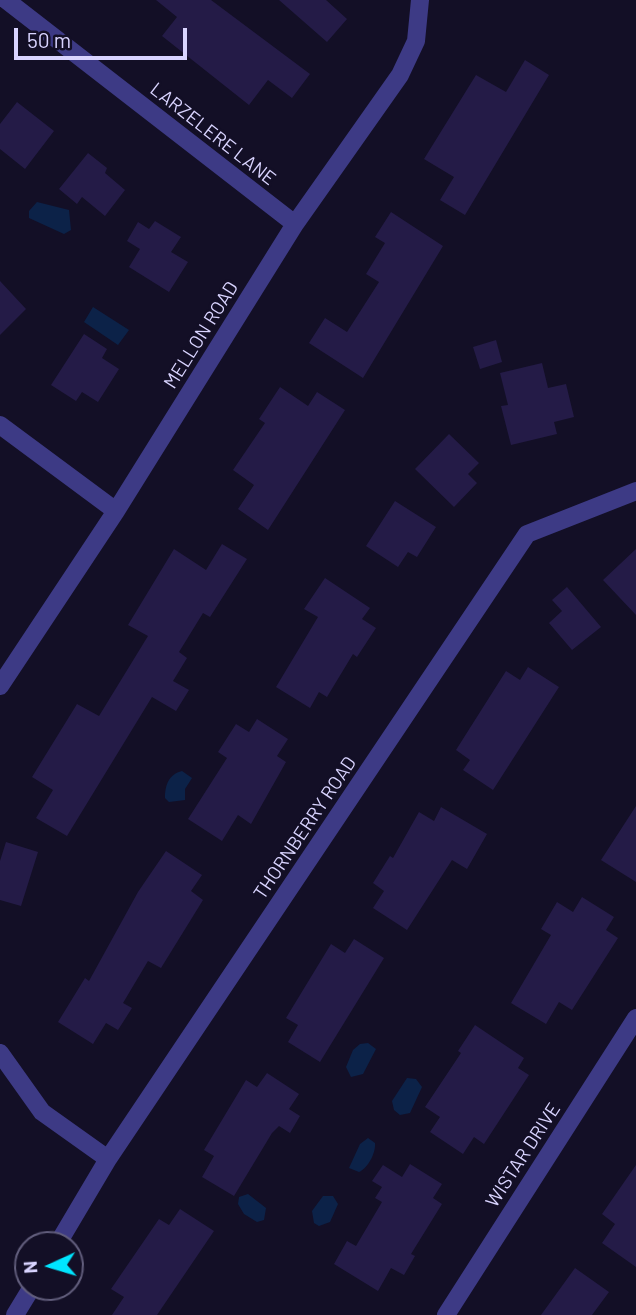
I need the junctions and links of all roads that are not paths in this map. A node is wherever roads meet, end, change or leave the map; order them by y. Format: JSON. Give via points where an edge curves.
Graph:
{"nodes":[{"id":1,"x":6,"y":0,"type":"edge"},
{"id":2,"x":420,"y":0,"type":"edge"},
{"id":3,"x":295,"y":224,"type":"junction"},
{"id":4,"x":0,"y":425,"type":"edge"},
{"id":5,"x":636,"y":491,"type":"edge"},
{"id":6,"x":116,"y":511,"type":"junction"},
{"id":7,"x":0,"y":685,"type":"edge"},
{"id":8,"x":636,"y":1018,"type":"edge"},
{"id":9,"x":0,"y":1053,"type":"edge"},
{"id":10,"x":108,"y":1159,"type":"junction"},
{"id":11,"x":65,"y":1231,"type":"edge"},
{"id":12,"x":446,"y":1315,"type":"edge"}],
"edges":[{"from":1,"to":3,"type":"street","name":"LARZELERE LANE"},
{"from":2,"to":3,"type":"street","name":"MELLON ROAD","via":[[416,41],[400,75]]},
{"from":3,"to":6,"type":"street","name":"MELLON ROAD"},
{"from":4,"to":6,"type":"street"},
{"from":5,"to":10,"type":"street","name":"THORNBERRY ROAD","via":[[527,534]]},
{"from":6,"to":7,"type":"street","name":"MELLON ROAD"},
{"from":8,"to":12,"type":"street","name":"WISTAR DRIVE"},
{"from":9,"to":10,"type":"street","via":[[42,1112]]},
{"from":10,"to":11,"type":"street","name":"THORNBERRY ROAD"}]}
